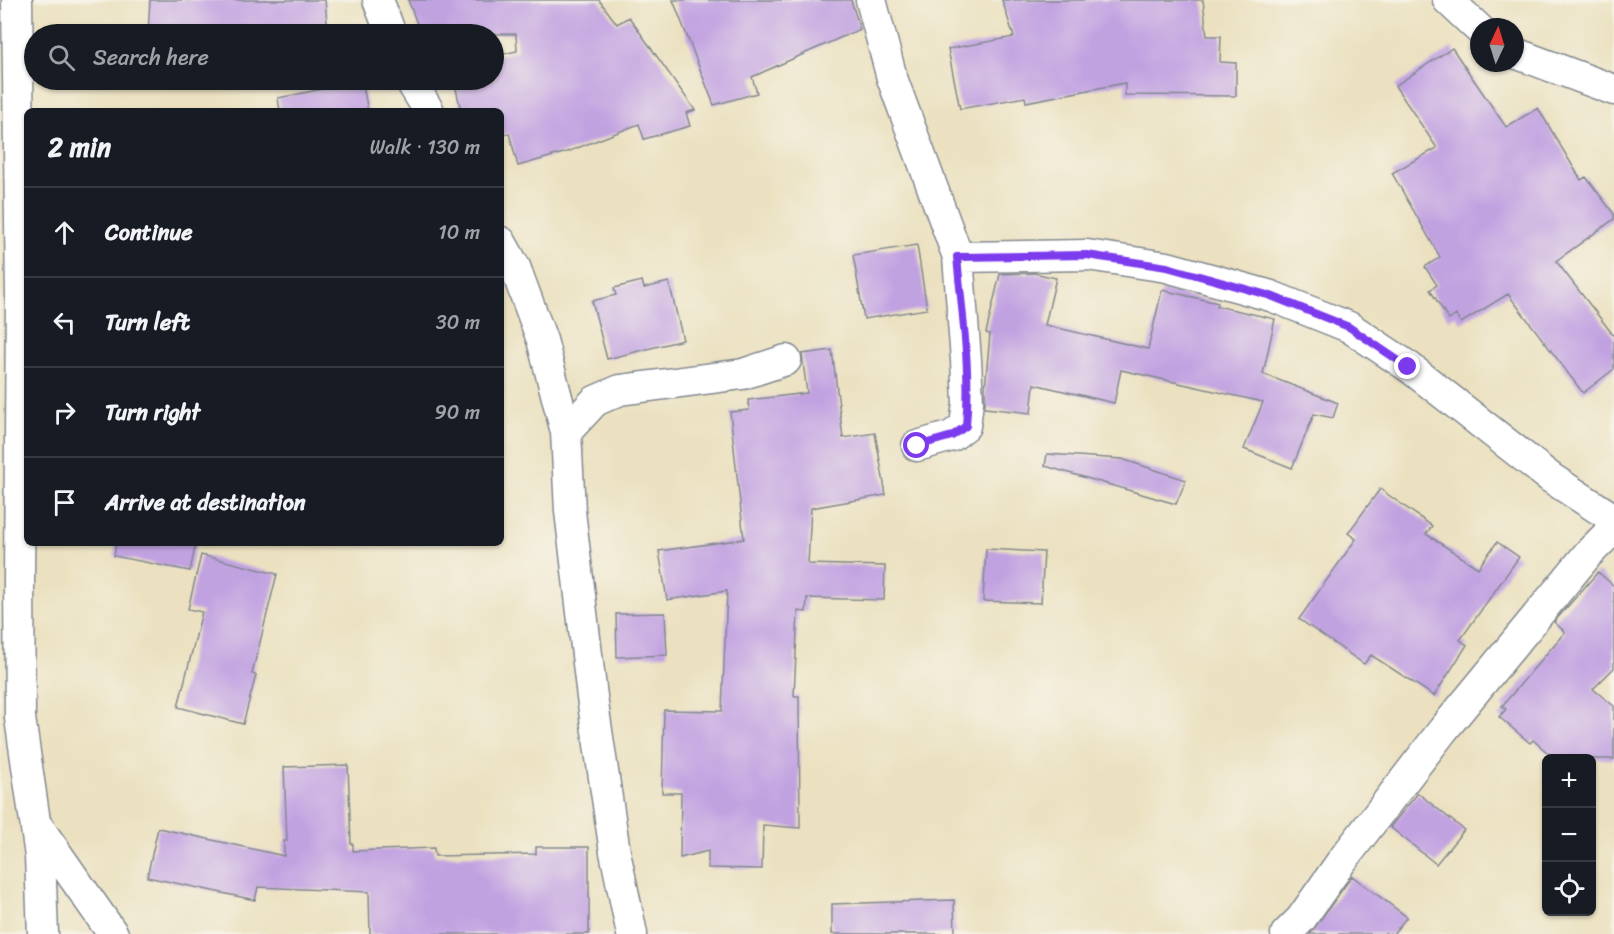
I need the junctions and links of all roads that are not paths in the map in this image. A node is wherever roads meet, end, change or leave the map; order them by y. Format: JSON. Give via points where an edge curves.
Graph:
{"nodes":[{"id":1,"x":17,"y":0,"type":"edge"},
{"id":2,"x":378,"y":0,"type":"edge"},
{"id":3,"x":870,"y":0,"type":"edge"},
{"id":4,"x":1448,"y":0,"type":"edge"},
{"id":5,"x":1470,"y":21,"type":"edge"},
{"id":6,"x":387,"y":24,"type":"edge"},
{"id":7,"x":1524,"y":56,"type":"edge"},
{"id":8,"x":416,"y":90,"type":"edge"},
{"id":9,"x":1614,"y":90,"type":"edge"},
{"id":10,"x":427,"y":108,"type":"edge"},
{"id":11,"x":504,"y":247,"type":"edge"},
{"id":12,"x":957,"y":257,"type":"junction"},
{"id":13,"x":786,"y":360,"type":"dead end"},
{"id":14,"x":566,"y":432,"type":"junction"},
{"id":15,"x":917,"y":446,"type":"dead end"},
{"id":16,"x":1614,"y":519,"type":"edge"},
{"id":17,"x":1614,"y":528,"type":"edge"},
{"id":18,"x":36,"y":823,"type":"junction"},
{"id":19,"x":43,"y":934,"type":"edge"},
{"id":20,"x":113,"y":934,"type":"edge"},
{"id":21,"x":632,"y":934,"type":"edge"},
{"id":22,"x":1286,"y":934,"type":"edge"}],
"edges":[{"from":1,"to":18,"type":"street","via":[[20,718]]},
{"from":2,"to":6,"type":"street"},
{"from":3,"to":12,"type":"street","via":[[892,78]]},
{"from":4,"to":5,"type":"street"},
{"from":7,"to":9,"type":"street"},
{"from":8,"to":10,"type":"street"},
{"from":11,"to":14,"type":"street","via":[[542,340]]},
{"from":12,"to":15,"type":"street","via":[[966,360],[966,426],[952,436]]},
{"from":12,"to":16,"type":"street","via":[[1087,255],[1167,267],[1271,296],[1349,327],[1408,367],[1551,478]]},
{"from":13,"to":14,"type":"street","via":[[744,374],[621,390],[596,401]]},
{"from":14,"to":21,"type":"street","via":[[570,511],[592,697],[615,852]]},
{"from":17,"to":22,"type":"street","via":[[1588,554],[1443,730]]},
{"from":18,"to":19,"type":"street"},
{"from":18,"to":20,"type":"street"}]}
